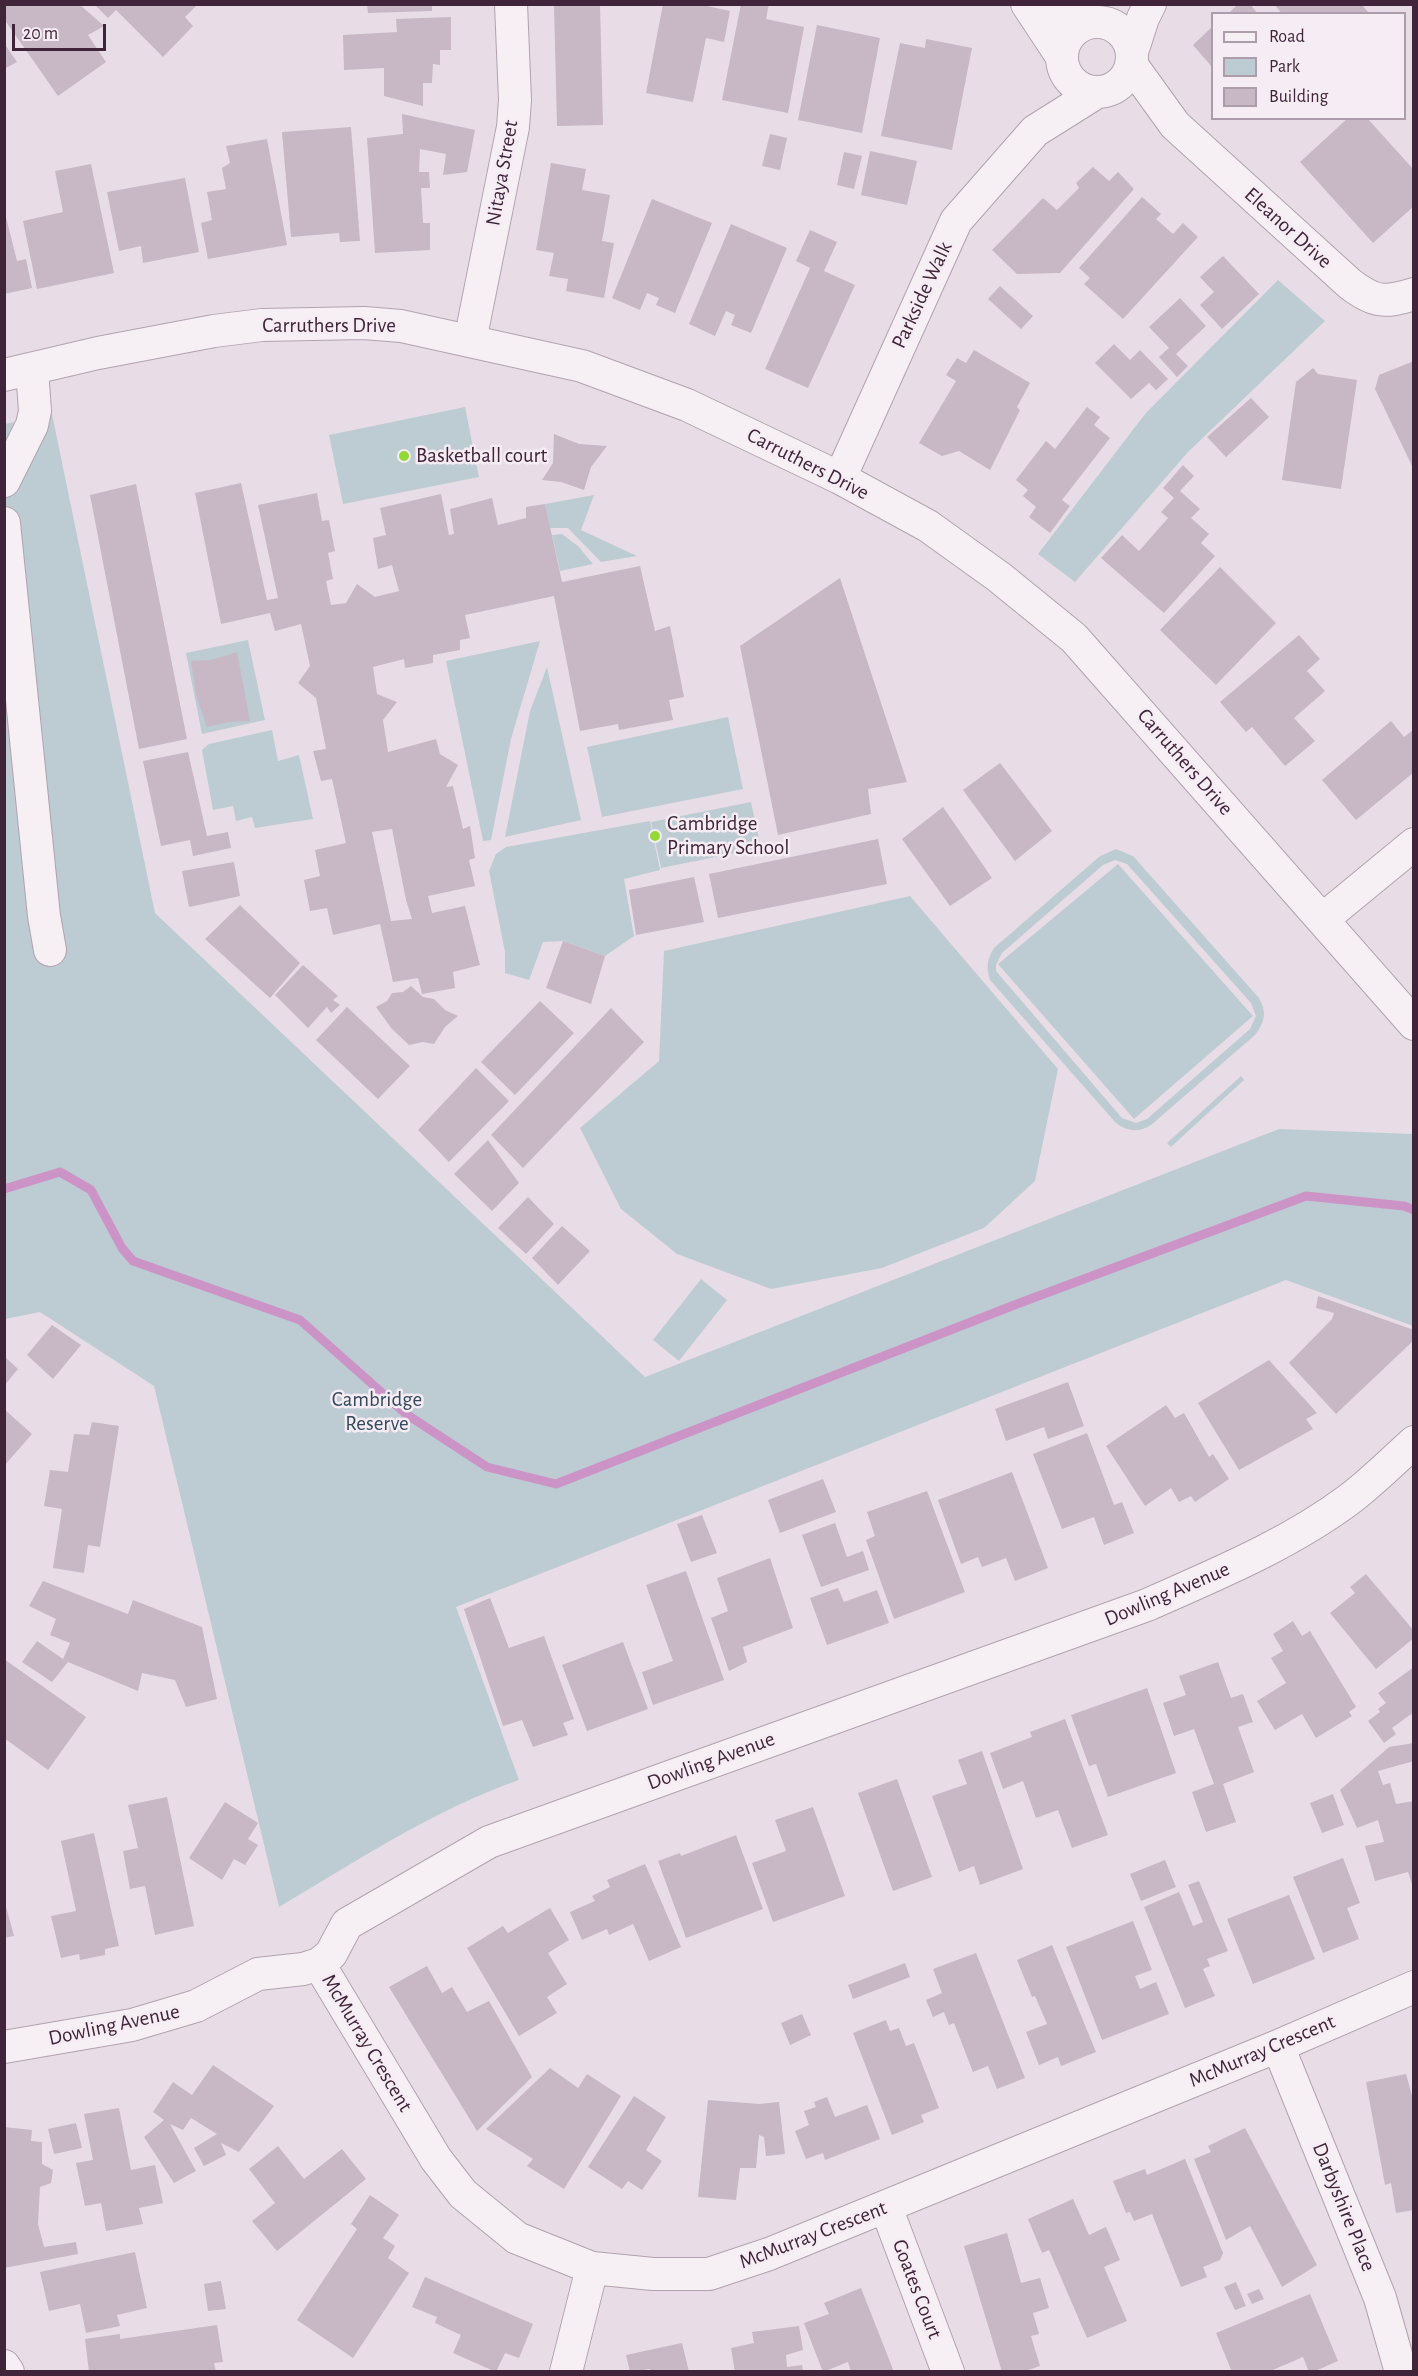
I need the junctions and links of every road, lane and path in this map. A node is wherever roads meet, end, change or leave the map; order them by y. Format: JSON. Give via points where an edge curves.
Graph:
{"nodes":[{"id":1,"x":512,"y":4,"type":"edge"},
{"id":2,"x":1027,"y":4,"type":"edge"},
{"id":3,"x":1049,"y":4,"type":"edge"},
{"id":4,"x":1150,"y":4,"type":"edge"},
{"id":5,"x":1105,"y":16,"type":"edge"},
{"id":6,"x":1131,"y":58,"type":"junction"},
{"id":7,"x":1063,"y":62,"type":"junction"},
{"id":8,"x":1103,"y":91,"type":"junction"},
{"id":9,"x":1175,"y":125,"type":"junction"},
{"id":10,"x":1035,"y":131,"type":"junction"},
{"id":11,"x":1413,"y":294,"type":"edge"},
{"id":12,"x":470,"y":340,"type":"junction"},
{"id":13,"x":18,"y":372,"type":"edge"},
{"id":14,"x":840,"y":478,"type":"junction"},
{"id":15,"x":4,"y":480,"type":"edge"},
{"id":16,"x":4,"y":524,"type":"edge"},
{"id":17,"x":1413,"y":844,"type":"edge"},
{"id":18,"x":1323,"y":920,"type":"junction"},
{"id":19,"x":50,"y":950,"type":"dead end"},
{"id":20,"x":1413,"y":1024,"type":"edge"},
{"id":21,"x":1413,"y":1442,"type":"edge"},
{"id":22,"x":320,"y":1964,"type":"junction"},
{"id":23,"x":1413,"y":1987,"type":"edge"},
{"id":24,"x":1278,"y":2046,"type":"junction"},
{"id":25,"x":4,"y":2047,"type":"edge"},
{"id":26,"x":886,"y":2207,"type":"junction"},
{"id":27,"x":592,"y":2268,"type":"junction"},
{"id":28,"x":4,"y":2366,"type":"edge"},
{"id":29,"x":8,"y":2372,"type":"edge"},
{"id":30,"x":566,"y":2372,"type":"edge"},
{"id":31,"x":948,"y":2372,"type":"edge"},
{"id":32,"x":1401,"y":2372,"type":"edge"}],
"edges":[{"from":1,"to":12,"type":"street","name":"Nitaya Street","via":[[513,127]]},
{"from":2,"to":7,"type":"street"},
{"from":3,"to":5,"type":"street"},
{"from":4,"to":6,"type":"street"},
{"from":5,"to":6,"type":"street","via":[[1128,41]]},
{"from":5,"to":7,"type":"street","via":[[1083,24],[1067,37]]},
{"from":6,"to":8,"type":"street","via":[[1127,75]]},
{"from":6,"to":9,"type":"street","name":"Eleanor Drive"},
{"from":7,"to":8,"type":"street","via":[[1075,84]]},
{"from":7,"to":10,"type":"street","name":"Parkside Walk"},
{"from":8,"to":9,"type":"street","name":"Eleanor Drive"},
{"from":8,"to":10,"type":"street","name":"Parkside Walk"},
{"from":9,"to":11,"type":"street","name":"Eleanor Drive","via":[[1362,294],[1380,301]]},
{"from":10,"to":14,"type":"street","name":"Parkside Walk","via":[[956,221]]},
{"from":12,"to":13,"type":"street","name":"Carruthers Drive","via":[[401,326],[262,325],[129,347]]},
{"from":12,"to":14,"type":"street","name":"Carruthers Drive","via":[[582,366],[687,405]]},
{"from":13,"to":15,"type":"street","via":[[35,411],[32,426]]},
{"from":14,"to":18,"type":"street","name":"Carruthers Drive","via":[[927,526],[999,577],[1074,638]]},
{"from":16,"to":19,"type":"street"},
{"from":17,"to":18,"type":"street"},
{"from":18,"to":20,"type":"street","name":"Carruthers Drive"},
{"from":21,"to":22,"type":"street","name":"Dowling Avenue","via":[[1352,1497],[1294,1535],[1147,1605],[489,1842],[347,1924],[331,1954]]},
{"from":22,"to":25,"type":"street","name":"Dowling Avenue","via":[[258,1974],[196,2006],[132,2025]]},
{"from":22,"to":27,"type":"street","name":"McMurray Crescent","via":[[436,2159],[463,2194],[517,2238]]},
{"from":23,"to":24,"type":"street","name":"McMurray Crescent"},
{"from":24,"to":26,"type":"street","name":"McMurray Crescent"},
{"from":24,"to":32,"type":"street","name":"Darbyshire Place","via":[[1380,2298]]},
{"from":26,"to":27,"type":"street","name":"McMurray Crescent","via":[[709,2274]]},
{"from":26,"to":31,"type":"street","name":"Goates Court"},
{"from":27,"to":30,"type":"street"},
{"from":28,"to":29,"type":"street"}]}
